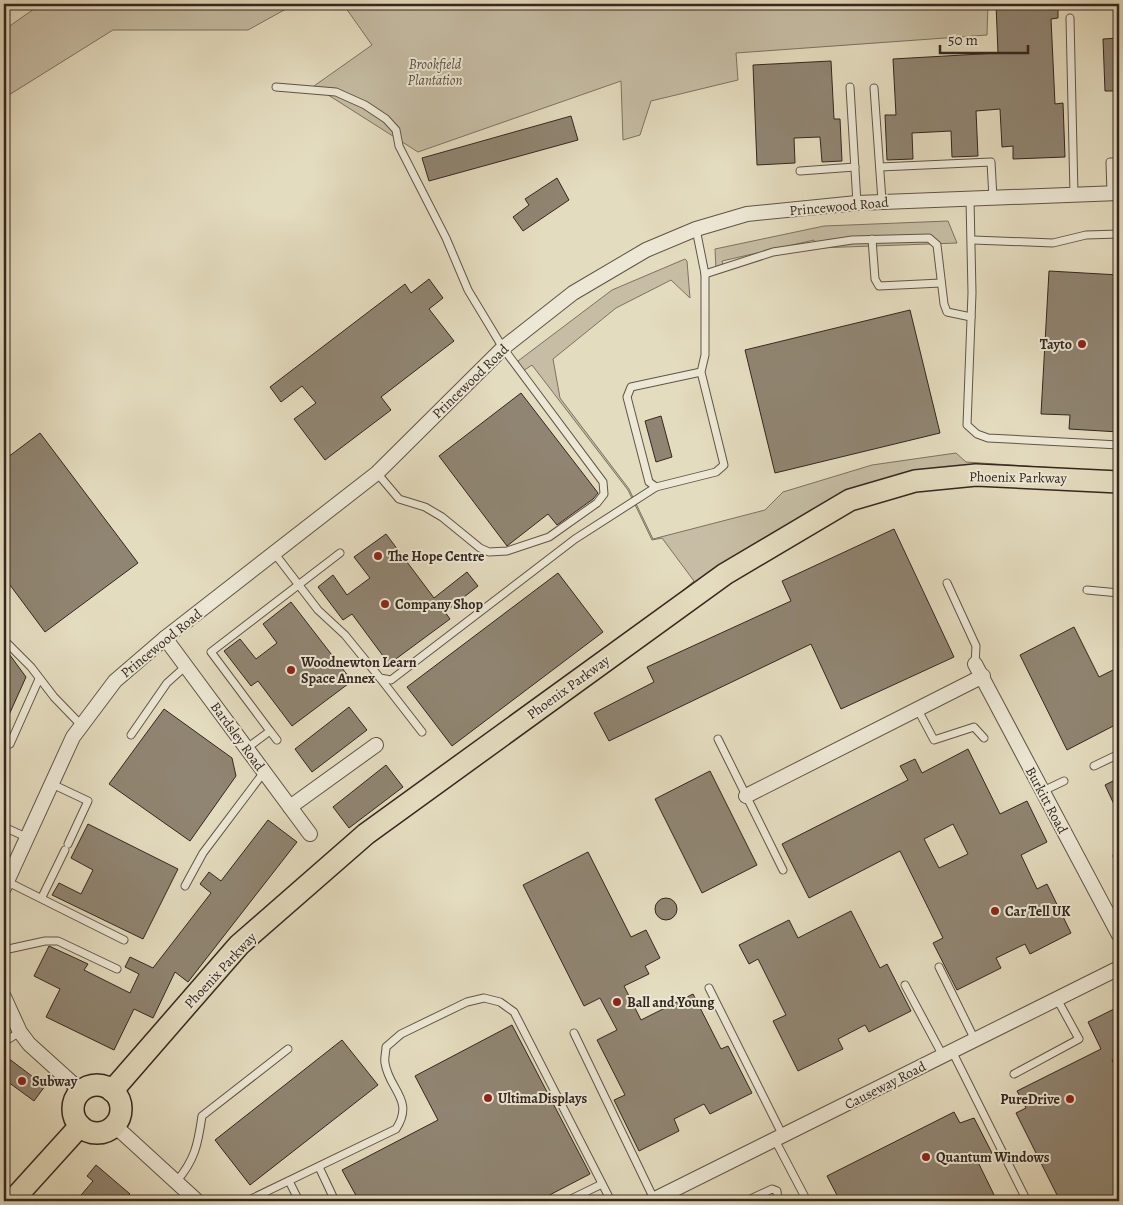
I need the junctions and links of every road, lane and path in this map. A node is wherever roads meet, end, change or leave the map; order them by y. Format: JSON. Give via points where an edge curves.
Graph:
{"nodes":[{"id":1,"x":1070,"y":18,"type":"dead end"},
{"id":2,"x":276,"y":87,"type":"dead end"},
{"id":3,"x":850,"y":88,"type":"dead end"},
{"id":4,"x":874,"y":88,"type":"dead end"},
{"id":5,"x":1119,"y":162,"type":"edge"},
{"id":6,"x":855,"y":167,"type":"junction"},
{"id":7,"x":880,"y":167,"type":"junction"},
{"id":8,"x":800,"y":171,"type":"dead end"},
{"id":9,"x":1115,"y":193,"type":"edge"},
{"id":10,"x":1074,"y":195,"type":"junction"},
{"id":11,"x":970,"y":198,"type":"junction"},
{"id":12,"x":993,"y":198,"type":"junction"},
{"id":13,"x":882,"y":201,"type":"junction"},
{"id":14,"x":857,"y":203,"type":"junction"},
{"id":15,"x":696,"y":229,"type":"junction"},
{"id":16,"x":1119,"y":234,"type":"edge"},
{"id":17,"x":872,"y":239,"type":"junction"},
{"id":18,"x":972,"y":240,"type":"junction"},
{"id":19,"x":705,"y":274,"type":"junction"},
{"id":20,"x":941,"y":283,"type":"junction"},
{"id":21,"x":971,"y":317,"type":"junction"},
{"id":22,"x":504,"y":348,"type":"junction"},
{"id":23,"x":701,"y":372,"type":"junction"},
{"id":24,"x":1119,"y":445,"type":"edge"},
{"id":25,"x":377,"y":473,"type":"junction"},
{"id":26,"x":1119,"y":482,"type":"edge"},
{"id":27,"x":656,"y":487,"type":"junction"},
{"id":28,"x":340,"y":553,"type":"dead end"},
{"id":29,"x":275,"y":554,"type":"junction"},
{"id":30,"x":947,"y":583,"type":"dead end"},
{"id":31,"x":299,"y":586,"type":"junction"},
{"id":32,"x":1087,"y":590,"type":"dead end"},
{"id":33,"x":1119,"y":592,"type":"edge"},
{"id":34,"x":165,"y":638,"type":"junction"},
{"id":35,"x":4,"y":640,"type":"edge"},
{"id":36,"x":976,"y":664,"type":"joint"},
{"id":37,"x":186,"y":666,"type":"junction"},
{"id":38,"x":983,"y":676,"type":"junction"},
{"id":39,"x":380,"y":678,"type":"junction"},
{"id":40,"x":40,"y":679,"type":"junction"},
{"id":41,"x":918,"y":710,"type":"junction"},
{"id":42,"x":82,"y":726,"type":"junction"},
{"id":43,"x":270,"y":731,"type":"junction"},
{"id":44,"x":422,"y":732,"type":"dead end"},
{"id":45,"x":131,"y":735,"type":"dead end"},
{"id":46,"x":984,"y":738,"type":"dead end"},
{"id":47,"x":718,"y":739,"type":"dead end"},
{"id":48,"x":277,"y":740,"type":"dead end"},
{"id":49,"x":4,"y":741,"type":"edge"},
{"id":50,"x":376,"y":745,"type":"dead end"},
{"id":51,"x":247,"y":748,"type":"junction"},
{"id":52,"x":1119,"y":754,"type":"edge"},
{"id":53,"x":1094,"y":766,"type":"dead end"},
{"id":54,"x":264,"y":772,"type":"junction"},
{"id":55,"x":1064,"y":781,"type":"dead end"},
{"id":56,"x":52,"y":784,"type":"junction"},
{"id":57,"x":1043,"y":791,"type":"junction"},
{"id":58,"x":746,"y":796,"type":"junction"},
{"id":59,"x":290,"y":807,"type":"junction"},
{"id":60,"x":4,"y":827,"type":"edge"},
{"id":61,"x":310,"y":834,"type":"dead end"},
{"id":62,"x":26,"y":837,"type":"junction"},
{"id":63,"x":783,"y":870,"type":"dead end"},
{"id":64,"x":5,"y":884,"type":"edge"},
{"id":65,"x":185,"y":886,"type":"dead end"},
{"id":66,"x":42,"y":897,"type":"junction"},
{"id":67,"x":1119,"y":935,"type":"edge"},
{"id":68,"x":124,"y":940,"type":"dead end"},
{"id":69,"x":4,"y":950,"type":"edge"},
{"id":70,"x":939,"y":967,"type":"dead end"},
{"id":71,"x":117,"y":968,"type":"dead end"},
{"id":72,"x":1119,"y":968,"type":"edge"},
{"id":73,"x":905,"y":985,"type":"dead end"},
{"id":74,"x":709,"y":988,"type":"dead end"},
{"id":75,"x":4,"y":998,"type":"edge"},
{"id":76,"x":1057,"y":999,"type":"junction"},
{"id":77,"x":20,"y":1032,"type":"junction"},
{"id":78,"x":574,"y":1033,"type":"dead end"},
{"id":79,"x":975,"y":1040,"type":"junction"},
{"id":80,"x":4,"y":1042,"type":"edge"},
{"id":81,"x":288,"y":1050,"type":"dead end"},
{"id":82,"x":948,"y":1053,"type":"junction"},
{"id":83,"x":1014,"y":1074,"type":"dead end"},
{"id":84,"x":82,"y":1091,"type":"junction"},
{"id":85,"x":112,"y":1091,"type":"junction"},
{"id":86,"x":114,"y":1125,"type":"junction"},
{"id":87,"x":80,"y":1126,"type":"junction"},
{"id":88,"x":779,"y":1138,"type":"junction"},
{"id":89,"x":319,"y":1167,"type":"junction"},
{"id":90,"x":289,"y":1181,"type":"junction"},
{"id":91,"x":176,"y":1182,"type":"junction"},
{"id":92,"x":602,"y":1184,"type":"junction"},
{"id":93,"x":191,"y":1199,"type":"edge"},
{"id":94,"x":652,"y":1200,"type":"edge"},
{"id":95,"x":12,"y":1201,"type":"edge"},
{"id":96,"x":247,"y":1201,"type":"edge"},
{"id":97,"x":299,"y":1201,"type":"edge"},
{"id":98,"x":335,"y":1201,"type":"edge"},
{"id":99,"x":567,"y":1201,"type":"edge"},
{"id":100,"x":611,"y":1201,"type":"edge"},
{"id":101,"x":746,"y":1201,"type":"edge"},
{"id":102,"x":778,"y":1201,"type":"edge"},
{"id":103,"x":807,"y":1201,"type":"edge"},
{"id":104,"x":1028,"y":1201,"type":"edge"}],
"edges":[{"from":1,"to":10,"type":"lane"},
{"from":2,"to":22,"type":"lane","via":[[336,92],[386,118],[396,130],[399,146],[446,238],[468,290]]},
{"from":3,"to":6,"type":"lane"},
{"from":4,"to":7,"type":"lane"},
{"from":5,"to":9,"type":"lane","via":[[1110,162]]},
{"from":6,"to":8,"type":"lane"},
{"from":6,"to":14,"type":"lane"},
{"from":7,"to":12,"type":"lane","via":[[991,162]]},
{"from":7,"to":13,"type":"lane"},
{"from":9,"to":10,"type":"street","name":"Princewood Road"},
{"from":10,"to":12,"type":"street","name":"Princewood Road"},
{"from":11,"to":12,"type":"street","name":"Princewood Road"},
{"from":11,"to":13,"type":"street","name":"Princewood Road"},
{"from":11,"to":18,"type":"lane"},
{"from":13,"to":14,"type":"street","name":"Princewood Road"},
{"from":14,"to":15,"type":"street","name":"Princewood Road","via":[[747,214]]},
{"from":15,"to":19,"type":"lane"},
{"from":15,"to":22,"type":"street","name":"Princewood Road","via":[[646,250],[573,293]]},
{"from":16,"to":18,"type":"lane","via":[[1086,235],[1053,243]]},
{"from":17,"to":19,"type":"lane","via":[[773,252]]},
{"from":17,"to":20,"type":"lane","via":[[929,238],[937,244]]},
{"from":17,"to":20,"type":"lane","via":[[875,279],[879,286]]},
{"from":18,"to":21,"type":"lane"},
{"from":19,"to":23,"type":"lane","via":[[705,355]]},
{"from":20,"to":21,"type":"lane","via":[[947,312]]},
{"from":21,"to":24,"type":"lane","via":[[967,425],[977,434],[988,438]]},
{"from":22,"to":25,"type":"street","name":"Princewood Road"},
{"from":22,"to":25,"type":"lane","via":[[603,482],[602,499],[549,537],[507,551],[489,552],[442,517],[425,507],[399,499]]},
{"from":23,"to":27,"type":"lane","via":[[724,465],[716,472]]},
{"from":23,"to":27,"type":"lane","via":[[631,387],[627,397],[649,482]]},
{"from":25,"to":29,"type":"street","name":"Princewood Road"},
{"from":26,"to":85,"type":"main road","name":"Phoenix Parkway","via":[[976,474],[915,481],[850,500],[725,574],[366,834],[239,945]]},
{"from":27,"to":39,"type":"lane","via":[[575,539],[391,680]]},
{"from":28,"to":31,"type":"lane"},
{"from":29,"to":31,"type":"lane"},
{"from":29,"to":34,"type":"street","name":"Princewood Road"},
{"from":30,"to":36,"type":"lane","via":[[976,646]]},
{"from":31,"to":39,"type":"lane"},
{"from":31,"to":43,"type":"lane","via":[[211,652]]},
{"from":32,"to":33,"type":"lane"},
{"from":34,"to":37,"type":"street","name":"Bardsley Road"},
{"from":34,"to":42,"type":"street","name":"Princewood Road","via":[[115,681]]},
{"from":35,"to":40,"type":"lane"},
{"from":36,"to":38,"type":"street","name":"Burkitt Road"},
{"from":37,"to":45,"type":"lane","via":[[167,683]]},
{"from":37,"to":51,"type":"street","name":"Bardsley Road"},
{"from":38,"to":41,"type":"street"},
{"from":38,"to":57,"type":"street","name":"Burkitt Road"},
{"from":39,"to":44,"type":"lane"},
{"from":40,"to":42,"type":"lane"},
{"from":40,"to":49,"type":"lane","via":[[10,744]]},
{"from":41,"to":46,"type":"lane","via":[[934,740],[974,727]]},
{"from":41,"to":58,"type":"street"},
{"from":42,"to":56,"type":"street","name":"Princewood Road","via":[[73,737]]},
{"from":43,"to":48,"type":"lane"},
{"from":43,"to":51,"type":"lane"},
{"from":47,"to":58,"type":"lane"},
{"from":50,"to":59,"type":"street"},
{"from":51,"to":54,"type":"street","name":"Bardsley Road"},
{"from":52,"to":53,"type":"lane"},
{"from":54,"to":59,"type":"street","name":"Bardsley Road"},
{"from":54,"to":65,"type":"lane","via":[[204,853]]},
{"from":55,"to":57,"type":"lane"},
{"from":56,"to":62,"type":"street","name":"Princewood Road"},
{"from":56,"to":66,"type":"lane","via":[[88,801]]},
{"from":57,"to":67,"type":"street","name":"Burkitt Road"},
{"from":58,"to":63,"type":"lane"},
{"from":59,"to":61,"type":"street","name":"Bardsley Road"},
{"from":60,"to":62,"type":"lane"},
{"from":62,"to":64,"type":"street","name":"Princewood Road"},
{"from":64,"to":66,"type":"lane"},
{"from":66,"to":68,"type":"lane"},
{"from":69,"to":71,"type":"lane","via":[[58,941]]},
{"from":70,"to":79,"type":"lane"},
{"from":72,"to":76,"type":"street","name":"Causeway Road"},
{"from":73,"to":82,"type":"lane"},
{"from":74,"to":88,"type":"lane"},
{"from":75,"to":77,"type":"street"},
{"from":76,"to":79,"type":"street","name":"Causeway Road"},
{"from":76,"to":83,"type":"lane","via":[[1079,1039]]},
{"from":77,"to":80,"type":"lane"},
{"from":77,"to":84,"type":"street","via":[[28,1044]]},
{"from":78,"to":94,"type":"lane"},
{"from":79,"to":82,"type":"street","name":"Causeway Road"},
{"from":81,"to":91,"type":"lane","via":[[202,1116],[198,1145],[189,1167]]},
{"from":82,"to":88,"type":"street","name":"Causeway Road"},
{"from":82,"to":104,"type":"lane"},
{"from":84,"to":85,"type":"main road","via":[[94,1085]]},
{"from":84,"to":87,"type":"main road","via":[[74,1104]]},
{"from":85,"to":86,"type":"main road","via":[[117,1096],[121,1111]]},
{"from":86,"to":87,"type":"main road","via":[[101,1132]]},
{"from":86,"to":91,"type":"street"},
{"from":87,"to":95,"type":"main road"},
{"from":88,"to":94,"type":"street","name":"Causeway Road"},
{"from":88,"to":103,"type":"lane"},
{"from":89,"to":90,"type":"lane"},
{"from":89,"to":92,"type":"lane","via":[[396,1129],[404,1117],[400,1098],[385,1063],[386,1047],[400,1034],[467,1002],[484,998],[500,1002],[514,1012]]},
{"from":89,"to":98,"type":"lane"},
{"from":90,"to":96,"type":"lane"},
{"from":90,"to":97,"type":"lane"},
{"from":91,"to":93,"type":"street"},
{"from":92,"to":99,"type":"lane"},
{"from":92,"to":100,"type":"lane"},
{"from":101,"to":102,"type":"lane","via":[[772,1189],[777,1191]]}]}
